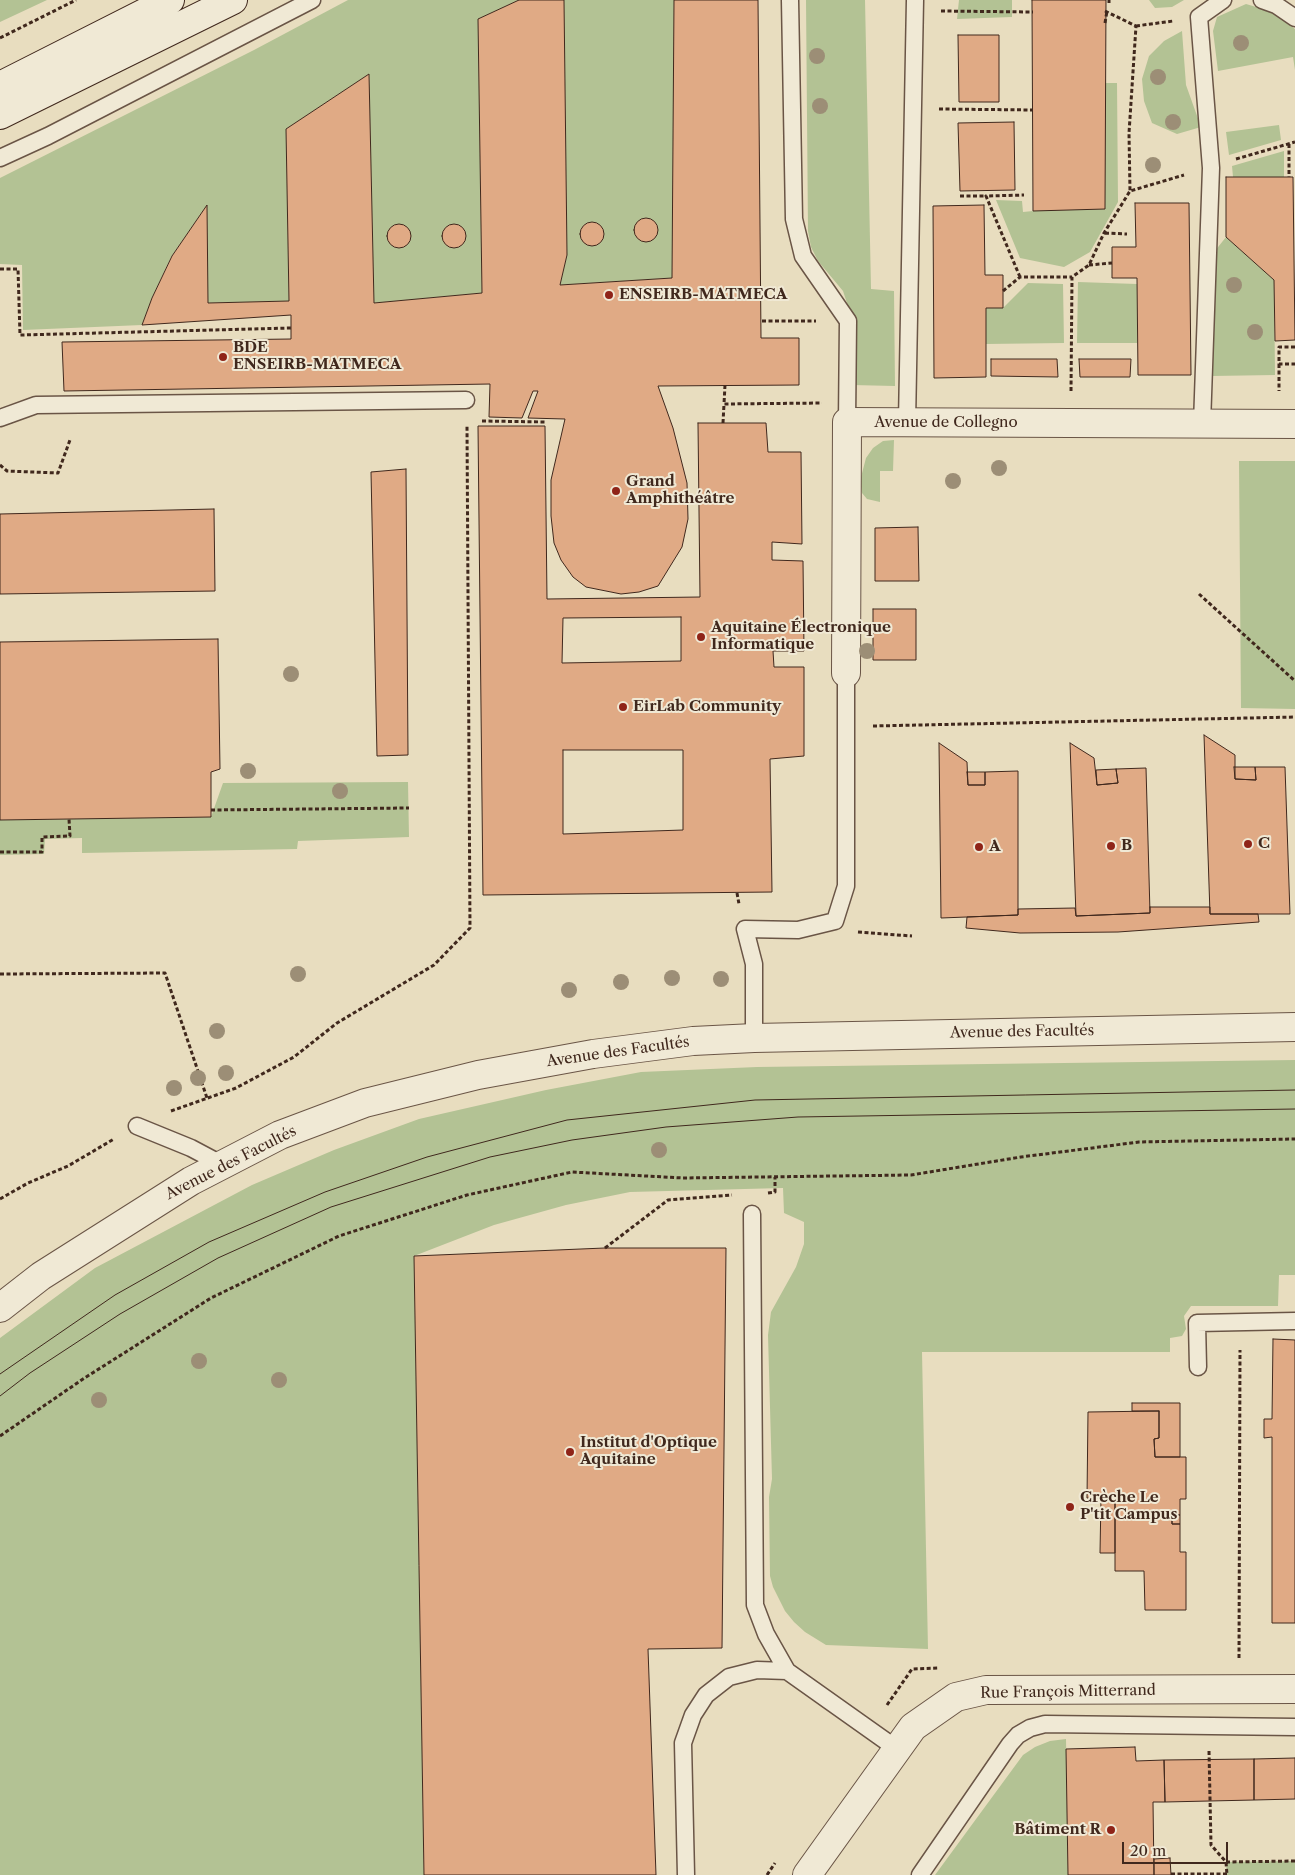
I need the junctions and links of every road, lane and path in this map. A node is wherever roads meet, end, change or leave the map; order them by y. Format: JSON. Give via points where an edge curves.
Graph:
{"nodes":[{"id":1,"x":76,"y":0,"type":"edge"},
{"id":2,"x":170,"y":0,"type":"edge"},
{"id":3,"x":233,"y":0,"type":"edge"},
{"id":4,"x":312,"y":0,"type":"edge"},
{"id":5,"x":790,"y":0,"type":"edge"},
{"id":6,"x":1223,"y":0,"type":"edge"},
{"id":7,"x":1262,"y":0,"type":"edge"},
{"id":8,"x":914,"y":5,"type":"edge"},
{"id":9,"x":1033,"y":12,"type":"dead end"},
{"id":10,"x":1199,"y":17,"type":"junction"},
{"id":11,"x":1295,"y":18,"type":"edge"},
{"id":12,"x":1105,"y":23,"type":"dead end"},
{"id":13,"x":1136,"y":26,"type":"junction"},
{"id":14,"x":0,"y":38,"type":"edge"},
{"id":15,"x":0,"y":86,"type":"edge"},
{"id":16,"x":911,"y":108,"type":"junction"},
{"id":17,"x":1033,"y":110,"type":"dead end"},
{"id":18,"x":0,"y":116,"type":"edge"},
{"id":19,"x":1295,"y":142,"type":"edge"},
{"id":20,"x":1289,"y":144,"type":"junction"},
{"id":21,"x":0,"y":158,"type":"edge"},
{"id":22,"x":1211,"y":168,"type":"junction"},
{"id":23,"x":1289,"y":177,"type":"dead end"},
{"id":24,"x":1130,"y":191,"type":"junction"},
{"id":25,"x":1024,"y":195,"type":"dead end"},
{"id":26,"x":960,"y":196,"type":"dead end"},
{"id":27,"x":986,"y":196,"type":"junction"},
{"id":28,"x":1104,"y":233,"type":"junction"},
{"id":29,"x":1127,"y":234,"type":"dead end"},
{"id":30,"x":1112,"y":263,"type":"dead end"},
{"id":31,"x":1089,"y":265,"type":"junction"},
{"id":32,"x":0,"y":269,"type":"edge"},
{"id":33,"x":1020,"y":277,"type":"junction"},
{"id":34,"x":1072,"y":277,"type":"junction"},
{"id":35,"x":1003,"y":291,"type":"dead end"},
{"id":36,"x":762,"y":321,"type":"dead end"},
{"id":37,"x":848,"y":321,"type":"junction"},
{"id":38,"x":291,"y":328,"type":"dead end"},
{"id":39,"x":1295,"y":347,"type":"edge"},
{"id":40,"x":1279,"y":364,"type":"junction"},
{"id":41,"x":1295,"y":364,"type":"edge"},
{"id":42,"x":1279,"y":374,"type":"dead end"},
{"id":43,"x":725,"y":385,"type":"dead end"},
{"id":44,"x":466,"y":400,"type":"dead end"},
{"id":45,"x":724,"y":404,"type":"junction"},
{"id":46,"x":820,"y":404,"type":"dead end"},
{"id":47,"x":0,"y":418,"type":"edge"},
{"id":48,"x":467,"y":421,"type":"dead end"},
{"id":49,"x":477,"y":422,"type":"dead end"},
{"id":50,"x":546,"y":422,"type":"dead end"},
{"id":51,"x":847,"y":422,"type":"junction"},
{"id":52,"x":907,"y":422,"type":"junction"},
{"id":53,"x":723,"y":423,"type":"dead end"},
{"id":54,"x":1072,"y":423,"type":"junction"},
{"id":55,"x":1202,"y":424,"type":"junction"},
{"id":56,"x":1295,"y":424,"type":"edge"},
{"id":57,"x":70,"y":440,"type":"dead end"},
{"id":58,"x":0,"y":465,"type":"edge"},
{"id":59,"x":1199,"y":594,"type":"dead end"},
{"id":60,"x":846,"y":673,"type":"joint"},
{"id":61,"x":1295,"y":681,"type":"edge"},
{"id":62,"x":1295,"y":717,"type":"edge"},
{"id":63,"x":847,"y":726,"type":"junction"},
{"id":64,"x":409,"y":808,"type":"dead end"},
{"id":65,"x":211,"y":810,"type":"dead end"},
{"id":66,"x":69,"y":819,"type":"dead end"},
{"id":67,"x":0,"y":852,"type":"edge"},
{"id":68,"x":835,"y":921,"type":"junction"},
{"id":69,"x":912,"y":936,"type":"dead end"},
{"id":70,"x":0,"y":974,"type":"edge"},
{"id":71,"x":1295,"y":1027,"type":"edge"},
{"id":72,"x":754,"y":1038,"type":"junction"},
{"id":73,"x":207,"y":1098,"type":"junction"},
{"id":74,"x":137,"y":1126,"type":"junction"},
{"id":75,"x":1295,"y":1139,"type":"edge"},
{"id":76,"x":222,"y":1165,"type":"junction"},
{"id":77,"x":775,"y":1177,"type":"junction"},
{"id":78,"x":759,"y":1193,"type":"dead end"},
{"id":79,"x":733,"y":1195,"type":"dead end"},
{"id":80,"x":0,"y":1200,"type":"edge"},
{"id":81,"x":752,"y":1214,"type":"dead end"},
{"id":82,"x":605,"y":1248,"type":"dead end"},
{"id":83,"x":0,"y":1308,"type":"edge"},
{"id":84,"x":1295,"y":1320,"type":"edge"},
{"id":85,"x":1240,"y":1322,"type":"junction"},
{"id":86,"x":1198,"y":1367,"type":"dead end"},
{"id":87,"x":0,"y":1436,"type":"edge"},
{"id":88,"x":1239,"y":1664,"type":"dead end"},
{"id":89,"x":787,"y":1671,"type":"junction"},
{"id":90,"x":1295,"y":1689,"type":"edge"},
{"id":91,"x":1208,"y":1726,"type":"junction"},
{"id":92,"x":1295,"y":1728,"type":"edge"},
{"id":93,"x":897,"y":1749,"type":"junction"},
{"id":94,"x":1295,"y":1861,"type":"edge"},
{"id":95,"x":1226,"y":1862,"type":"junction"},
{"id":96,"x":1171,"y":1874,"type":"edge"},
{"id":97,"x":1227,"y":1874,"type":"edge"},
{"id":98,"x":686,"y":1875,"type":"edge"},
{"id":99,"x":807,"y":1875,"type":"edge"},
{"id":100,"x":920,"y":1875,"type":"edge"}],
"edges":[{"from":1,"to":14,"type":"path"},
{"from":2,"to":15,"type":"street"},
{"from":3,"to":18,"type":"street"},
{"from":4,"to":21,"type":"lane"},
{"from":5,"to":37,"type":"lane","via":[[794,219],[803,256]]},
{"from":6,"to":10,"type":"lane"},
{"from":7,"to":11,"type":"lane"},
{"from":8,"to":9,"type":"path"},
{"from":8,"to":16,"type":"lane"},
{"from":10,"to":13,"type":"path"},
{"from":10,"to":22,"type":"lane"},
{"from":12,"to":13,"type":"path","via":[[1106,11]]},
{"from":13,"to":24,"type":"path","via":[[1129,133]]},
{"from":16,"to":17,"type":"path"},
{"from":16,"to":52,"type":"lane"},
{"from":19,"to":20,"type":"path"},
{"from":20,"to":22,"type":"path"},
{"from":20,"to":23,"type":"path"},
{"from":22,"to":24,"type":"path"},
{"from":22,"to":55,"type":"lane"},
{"from":24,"to":28,"type":"path"},
{"from":25,"to":27,"type":"path"},
{"from":26,"to":27,"type":"path"},
{"from":27,"to":33,"type":"path"},
{"from":28,"to":29,"type":"path"},
{"from":28,"to":31,"type":"path"},
{"from":30,"to":31,"type":"path"},
{"from":31,"to":34,"type":"path"},
{"from":32,"to":38,"type":"path","via":[[18,269],[20,335]]},
{"from":33,"to":34,"type":"path"},
{"from":33,"to":35,"type":"path"},
{"from":34,"to":54,"type":"path"},
{"from":36,"to":37,"type":"path"},
{"from":37,"to":51,"type":"lane"},
{"from":39,"to":40,"type":"path","via":[[1279,347]]},
{"from":40,"to":41,"type":"path"},
{"from":40,"to":42,"type":"path"},
{"from":43,"to":45,"type":"path"},
{"from":44,"to":47,"type":"lane","via":[[36,405]]},
{"from":45,"to":46,"type":"path"},
{"from":45,"to":53,"type":"path"},
{"from":48,"to":73,"type":"path","via":[[470,928],[434,965],[337,1023],[294,1057],[236,1088]]},
{"from":49,"to":50,"type":"path"},
{"from":51,"to":52,"type":"street","name":"Avenue de Collegno"},
{"from":51,"to":60,"type":"street"},
{"from":52,"to":54,"type":"street","name":"Avenue de Collegno"},
{"from":54,"to":55,"type":"street","name":"Avenue de Collegno"},
{"from":55,"to":56,"type":"street","name":"Avenue de Collegno"},
{"from":57,"to":58,"type":"path","via":[[58,474],[7,471]]},
{"from":59,"to":61,"type":"path"},
{"from":60,"to":63,"type":"lane"},
{"from":62,"to":63,"type":"path"},
{"from":63,"to":68,"type":"lane","via":[[846,886]]},
{"from":64,"to":65,"type":"path"},
{"from":66,"to":67,"type":"path","via":[[70,836],[42,838],[42,852]]},
{"from":68,"to":69,"type":"path","via":[[860,933]]},
{"from":68,"to":72,"type":"lane","via":[[798,930],[745,929],[754,964]]},
{"from":70,"to":73,"type":"path","via":[[165,973]]},
{"from":71,"to":72,"type":"street","name":"Avenue des Facultés"},
{"from":72,"to":76,"type":"street","name":"Avenue des Facultés","via":[[693,1041],[602,1053],[478,1075],[365,1103],[280,1135]]},
{"from":73,"to":74,"type":"path"},
{"from":74,"to":76,"type":"lane","via":[[191,1148]]},
{"from":74,"to":80,"type":"path"},
{"from":75,"to":77,"type":"path","via":[[1139,1142],[911,1175]]},
{"from":76,"to":83,"type":"street","name":"Avenue des Facultés","via":[[190,1181],[41,1276]]},
{"from":77,"to":78,"type":"path","via":[[774,1192]]},
{"from":77,"to":87,"type":"path","via":[[683,1178],[572,1172],[467,1195],[339,1236],[211,1298]]},
{"from":79,"to":82,"type":"path","via":[[668,1200]]},
{"from":81,"to":89,"type":"lane","via":[[755,1605],[766,1634]]},
{"from":84,"to":85,"type":"lane"},
{"from":85,"to":86,"type":"lane","via":[[1197,1323]]},
{"from":85,"to":88,"type":"path"},
{"from":89,"to":93,"type":"lane"},
{"from":89,"to":98,"type":"lane","via":[[757,1670],[728,1676],[706,1695],[693,1715],[683,1743]]},
{"from":90,"to":93,"type":"street","name":"Rue François Mitterrand","via":[[986,1690],[956,1696],[934,1710],[913,1727]]},
{"from":91,"to":92,"type":"lane"},
{"from":91,"to":95,"type":"path","via":[[1211,1845]]},
{"from":91,"to":100,"type":"lane","via":[[1045,1724],[1030,1728],[1010,1744]]},
{"from":93,"to":99,"type":"street","name":"Rue François Mitterrand"},
{"from":94,"to":95,"type":"path"},
{"from":95,"to":97,"type":"path"},
{"from":96,"to":97,"type":"path"}]}
